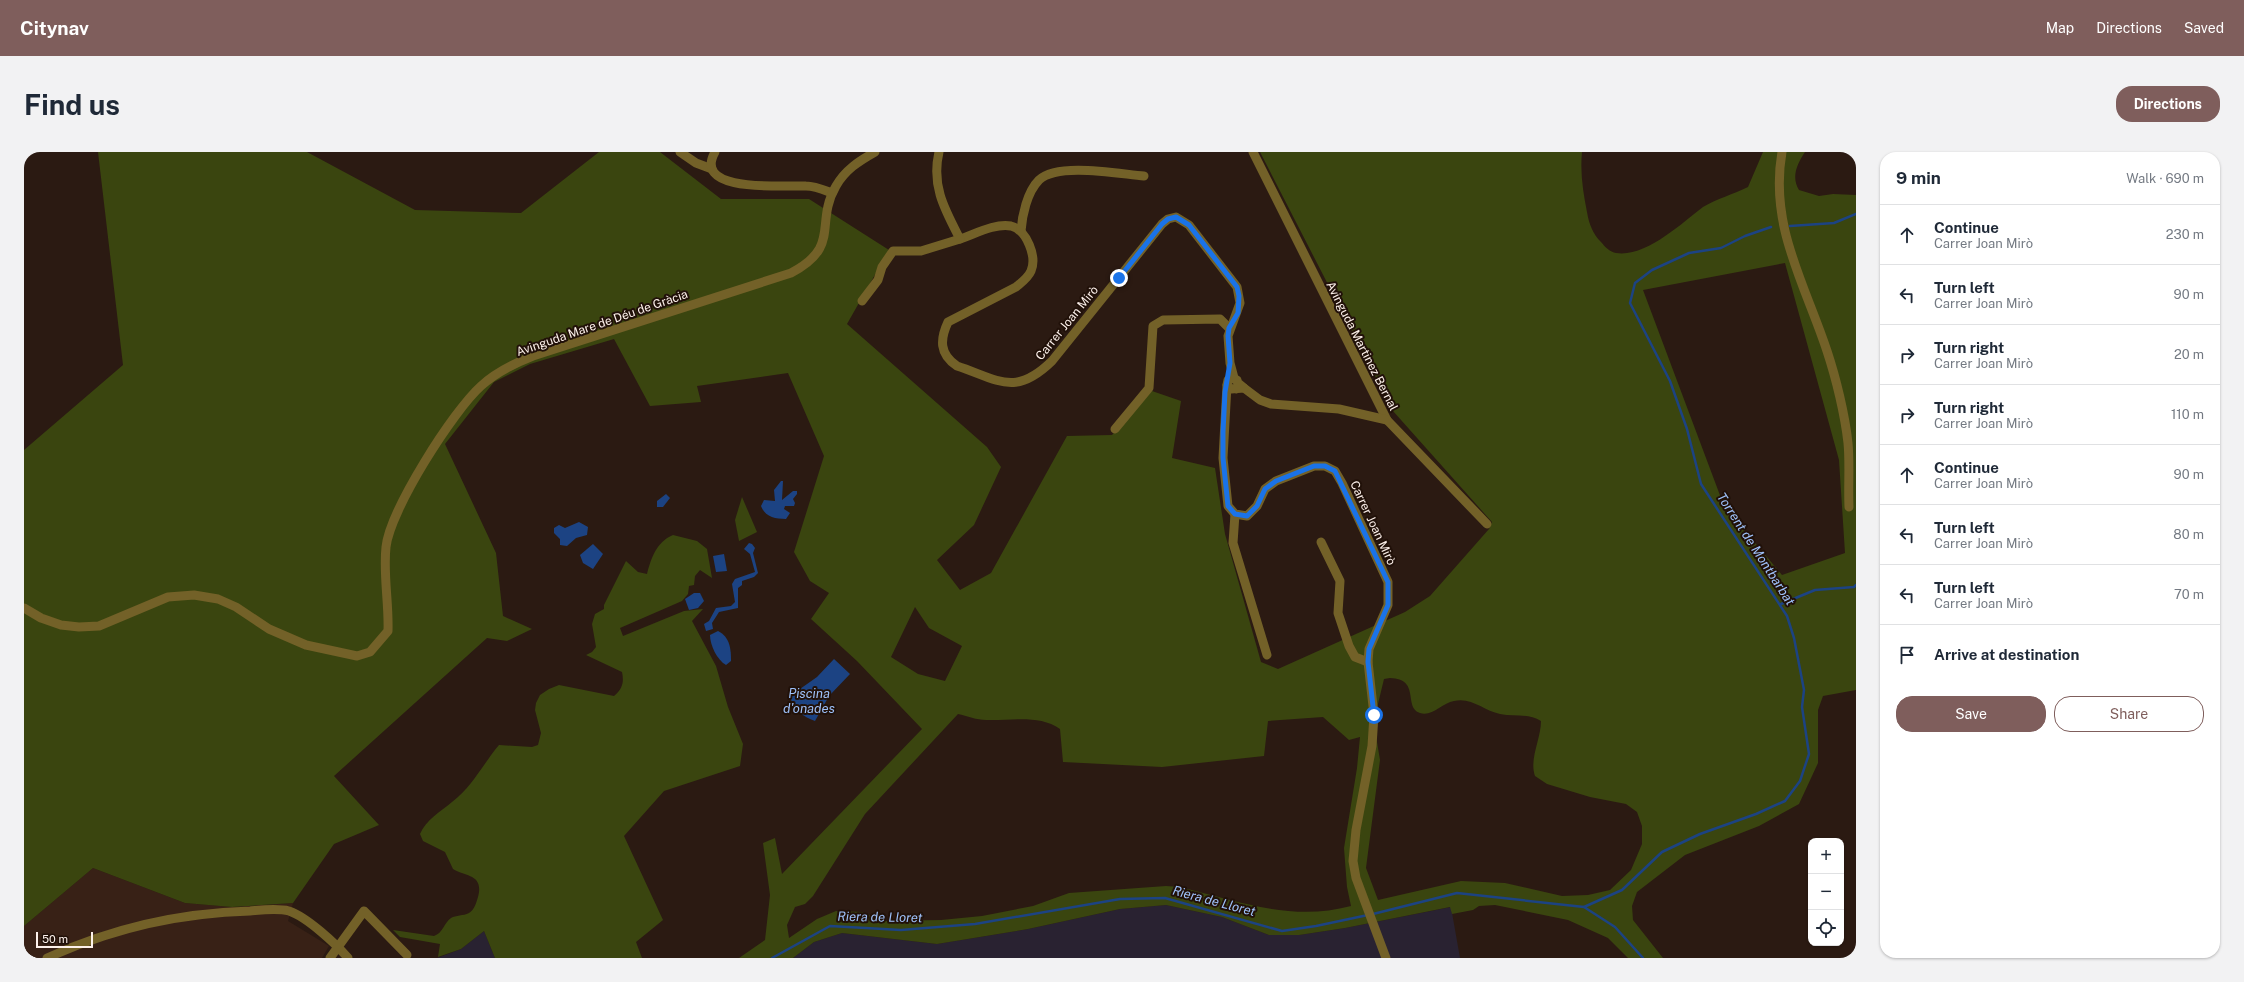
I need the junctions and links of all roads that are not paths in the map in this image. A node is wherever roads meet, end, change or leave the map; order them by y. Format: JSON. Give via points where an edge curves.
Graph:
{"nodes":[{"id":1,"x":680,"y":152,"type":"edge"},
{"id":2,"x":715,"y":152,"type":"edge"},
{"id":3,"x":874,"y":152,"type":"edge"},
{"id":4,"x":939,"y":152,"type":"edge"},
{"id":5,"x":1253,"y":152,"type":"edge"},
{"id":6,"x":1782,"y":152,"type":"edge"},
{"id":7,"x":712,"y":169,"type":"junction"},
{"id":8,"x":1144,"y":176,"type":"dead end"},
{"id":9,"x":832,"y":193,"type":"junction"},
{"id":10,"x":1021,"y":232,"type":"junction"},
{"id":11,"x":960,"y":239,"type":"junction"},
{"id":12,"x":862,"y":301,"type":"dead end"},
{"id":13,"x":1229,"y":328,"type":"junction"},
{"id":14,"x":1234,"y":385,"type":"junction"},
{"id":15,"x":1387,"y":420,"type":"junction"},
{"id":16,"x":1115,"y":429,"type":"dead end"},
{"id":17,"x":1849,"y":507,"type":"dead end"},
{"id":18,"x":1235,"y":514,"type":"junction"},
{"id":19,"x":1487,"y":524,"type":"dead end"},
{"id":20,"x":1321,"y":542,"type":"dead end"},
{"id":21,"x":24,"y":608,"type":"edge"},
{"id":22,"x":1267,"y":655,"type":"dead end"},
{"id":23,"x":1368,"y":662,"type":"junction"},
{"id":24,"x":338,"y":946,"type":"junction"},
{"id":25,"x":407,"y":955,"type":"dead end"},
{"id":26,"x":46,"y":958,"type":"edge"},
{"id":27,"x":330,"y":958,"type":"edge"},
{"id":28,"x":348,"y":958,"type":"edge"},
{"id":29,"x":1386,"y":958,"type":"edge"}],
"edges":[{"from":1,"to":7,"type":"street","via":[[696,163]]},
{"from":2,"to":7,"type":"street","via":[[712,157]]},
{"from":3,"to":9,"type":"street","name":"Avinguda Mare de Déu de Gràcia","via":[[848,169]]},
{"from":4,"to":11,"type":"street","via":[[935,174],[939,194]]},
{"from":5,"to":15,"type":"street","name":"Avinguda Martinez Bernal"},
{"from":6,"to":17,"type":"street","via":[[1781,220],[1794,265],[1827,352],[1840,404],[1848,443]]},
{"from":7,"to":9,"type":"street","via":[[718,177],[743,185],[808,186]]},
{"from":8,"to":10,"type":"street","via":[[1072,171],[1050,174],[1038,180],[1030,196],[1023,212]]},
{"from":9,"to":21,"type":"street","name":"Avinguda Mare de Déu de Gràcia","via":[[823,242],[817,254],[791,273],[533,356],[482,385],[455,416],[392,524],[386,546],[388,631],[370,652],[352,656],[306,644],[269,629],[236,607],[218,599],[194,595],[168,597],[99,626],[61,625]]},
{"from":10,"to":11,"type":"street","via":[[1012,226],[995,227]]},
{"from":10,"to":13,"type":"street","name":"Carrer Joan Mirò","via":[[1033,261],[1025,280],[948,322],[943,332],[941,344],[944,354],[957,366],[1009,383],[1033,378],[1052,361],[1162,224],[1176,217],[1189,225],[1237,287],[1240,303],[1238,313]]},
{"from":11,"to":12,"type":"street","via":[[921,251],[893,251],[882,267],[875,285]]},
{"from":13,"to":14,"type":"street","name":"Carrer Joan Mirò","via":[[1230,363]]},
{"from":13,"to":16,"type":"street","via":[[1220,319],[1163,320],[1157,323],[1152,331],[1149,388]]},
{"from":14,"to":15,"type":"street","via":[[1271,404],[1339,409]]},
{"from":14,"to":18,"type":"street","name":"Carrer Joan Mirò","via":[[1226,398],[1223,458],[1228,506]]},
{"from":15,"to":19,"type":"street","name":"Avinguda Martinez Bernal"},
{"from":18,"to":22,"type":"street","via":[[1233,543]]},
{"from":18,"to":23,"type":"street","name":"Carrer Joan Mirò","via":[[1247,516],[1257,506],[1265,489],[1276,481],[1314,466],[1325,466],[1335,471],[1388,582],[1388,605],[1369,649]]},
{"from":20,"to":23,"type":"street","via":[[1340,581],[1338,613],[1349,646],[1355,657]]},
{"from":23,"to":29,"type":"street","name":"Carrer Joan Mirò","via":[[1374,715],[1372,746],[1356,830],[1353,861],[1356,878]]},
{"from":24,"to":25,"type":"street","via":[[364,911]]},
{"from":24,"to":26,"type":"street","via":[[289,912],[242,911],[187,917],[136,927],[92,940]]},
{"from":24,"to":27,"type":"street"},
{"from":24,"to":28,"type":"street"}]}
